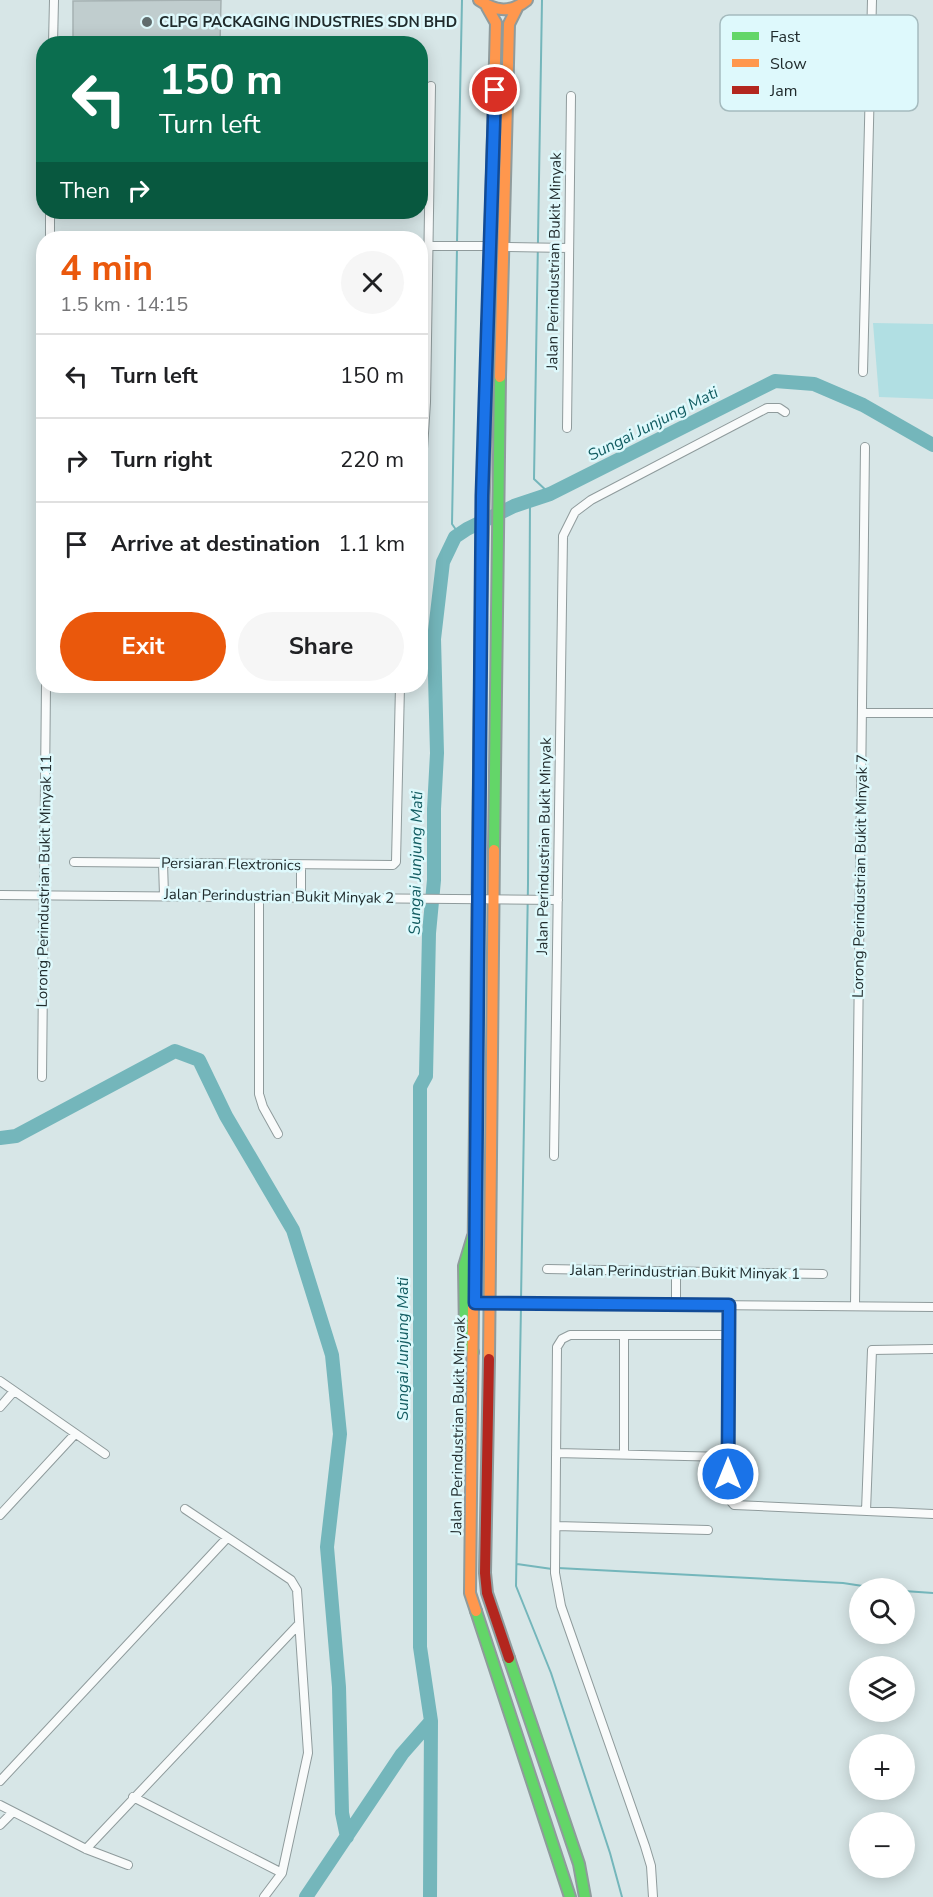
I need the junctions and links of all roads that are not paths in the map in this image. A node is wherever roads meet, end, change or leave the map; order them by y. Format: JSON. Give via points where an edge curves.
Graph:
{"nodes":[{"id":1,"x":54,"y":0,"type":"edge"},
{"id":2,"x":527,"y":0,"type":"edge"},
{"id":3,"x":872,"y":0,"type":"edge"},
{"id":4,"x":483,"y":3,"type":"edge"},
{"id":5,"x":518,"y":8,"type":"junction"},
{"id":6,"x":872,"y":15,"type":"edge"},
{"id":7,"x":53,"y":36,"type":"edge"},
{"id":8,"x":431,"y":86,"type":"dead end"},
{"id":9,"x":571,"y":96,"type":"dead end"},
{"id":10,"x":869,"y":111,"type":"edge"},
{"id":11,"x":428,"y":246,"type":"joint"},
{"id":12,"x":491,"y":246,"type":"junction"},
{"id":13,"x":505,"y":247,"type":"junction"},
{"id":14,"x":569,"y":248,"type":"junction"},
{"id":15,"x":863,"y":372,"type":"dead end"},
{"id":16,"x":785,"y":412,"type":"dead end"},
{"id":17,"x":567,"y":428,"type":"dead end"},
{"id":18,"x":864,"y":447,"type":"dead end"},
{"id":19,"x":46,"y":693,"type":"edge"},
{"id":20,"x":400,"y":693,"type":"edge"},
{"id":21,"x":862,"y":713,"type":"junction"},
{"id":22,"x":933,"y":713,"type":"edge"},
{"id":23,"x":74,"y":862,"type":"dead end"},
{"id":24,"x":163,"y":863,"type":"junction"},
{"id":25,"x":301,"y":865,"type":"junction"},
{"id":26,"x":0,"y":895,"type":"edge"},
{"id":27,"x":44,"y":895,"type":"junction"},
{"id":28,"x":164,"y":895,"type":"junction"},
{"id":29,"x":259,"y":896,"type":"junction"},
{"id":30,"x":301,"y":897,"type":"junction"},
{"id":31,"x":478,"y":898,"type":"junction"},
{"id":32,"x":494,"y":899,"type":"junction"},
{"id":33,"x":558,"y":900,"type":"junction"},
{"id":34,"x":42,"y":1077,"type":"dead end"},
{"id":35,"x":278,"y":1134,"type":"dead end"},
{"id":36,"x":555,"y":1156,"type":"dead end"},
{"id":37,"x":475,"y":1230,"type":"junction"},
{"id":38,"x":547,"y":1269,"type":"dead end"},
{"id":39,"x":676,"y":1272,"type":"junction"},
{"id":40,"x":823,"y":1274,"type":"dead end"},
{"id":41,"x":475,"y":1303,"type":"junction"},
{"id":42,"x":490,"y":1303,"type":"junction"},
{"id":43,"x":676,"y":1303,"type":"junction"},
{"id":44,"x":729,"y":1305,"type":"junction"},
{"id":45,"x":855,"y":1305,"type":"junction"},
{"id":46,"x":933,"y":1307,"type":"edge"},
{"id":47,"x":624,"y":1335,"type":"junction"},
{"id":48,"x":729,"y":1335,"type":"junction"},
{"id":49,"x":933,"y":1349,"type":"edge"},
{"id":50,"x":474,"y":1355,"type":"junction"},
{"id":51,"x":0,"y":1381,"type":"edge"},
{"id":52,"x":14,"y":1391,"type":"junction"},
{"id":53,"x":0,"y":1407,"type":"edge"},
{"id":54,"x":75,"y":1434,"type":"junction"},
{"id":55,"x":556,"y":1453,"type":"junction"},
{"id":56,"x":105,"y":1454,"type":"dead end"},
{"id":57,"x":624,"y":1454,"type":"junction"},
{"id":58,"x":728,"y":1457,"type":"junction"},
{"id":59,"x":185,"y":1509,"type":"dead end"},
{"id":60,"x":866,"y":1511,"type":"junction"},
{"id":61,"x":933,"y":1514,"type":"edge"},
{"id":62,"x":0,"y":1515,"type":"edge"},
{"id":63,"x":556,"y":1526,"type":"junction"},
{"id":64,"x":708,"y":1530,"type":"dead end"},
{"id":65,"x":227,"y":1538,"type":"junction"},
{"id":66,"x":299,"y":1624,"type":"junction"},
{"id":67,"x":0,"y":1781,"type":"edge"},
{"id":68,"x":133,"y":1797,"type":"junction"},
{"id":69,"x":0,"y":1805,"type":"edge"},
{"id":70,"x":13,"y":1812,"type":"junction"},
{"id":71,"x":0,"y":1825,"type":"edge"},
{"id":72,"x":86,"y":1849,"type":"junction"},
{"id":73,"x":128,"y":1864,"type":"dead end"},
{"id":74,"x":282,"y":1873,"type":"junction"},
{"id":75,"x":264,"y":1897,"type":"edge"},
{"id":76,"x":570,"y":1897,"type":"edge"},
{"id":77,"x":585,"y":1897,"type":"edge"},
{"id":78,"x":653,"y":1897,"type":"edge"}],
"edges":[{"from":1,"to":7,"type":"street"},
{"from":2,"to":5,"type":"main road"},
{"from":3,"to":6,"type":"street"},
{"from":4,"to":5,"type":"main road","via":[[497,10]]},
{"from":4,"to":12,"type":"main road","name":"Jalan Perindustrian Bukit Minyak","via":[[496,23]]},
{"from":5,"to":13,"type":"main road","name":"Jalan Perindustrian Bukit Minyak","via":[[509,24]]},
{"from":8,"to":11,"type":"street"},
{"from":9,"to":14,"type":"street","name":"Jalan Perindustrian Bukit Minyak"},
{"from":10,"to":15,"type":"street"},
{"from":11,"to":12,"type":"street"},
{"from":12,"to":31,"type":"main road","name":"Jalan Perindustrian Bukit Minyak","via":[[482,496]]},
{"from":13,"to":14,"type":"street"},
{"from":13,"to":32,"type":"main road","name":"Jalan Perindustrian Bukit Minyak","via":[[497,491]]},
{"from":14,"to":17,"type":"street","name":"Jalan Perindustrian Bukit Minyak"},
{"from":16,"to":33,"type":"street","name":"Jalan Perindustrian Bukit Minyak","via":[[767,408],[591,500],[575,512],[563,536]]},
{"from":18,"to":21,"type":"street","name":"Lorong Perindustrian Bukit Minyak 7"},
{"from":19,"to":27,"type":"street","name":"Lorong Perindustrian Bukit Minyak 11"},
{"from":20,"to":25,"type":"street","name":"Persiaran Flextronics","via":[[393,864]]},
{"from":21,"to":22,"type":"street"},
{"from":21,"to":45,"type":"street","name":"Lorong Perindustrian Bukit Minyak 7"},
{"from":23,"to":24,"type":"street","name":"Persiaran Flextronics"},
{"from":24,"to":25,"type":"street","name":"Persiaran Flextronics"},
{"from":24,"to":28,"type":"street"},
{"from":25,"to":30,"type":"street"},
{"from":26,"to":27,"type":"street","name":"Jalan Perindustrian Bukit Minyak 2"},
{"from":27,"to":28,"type":"street","name":"Jalan Perindustrian Bukit Minyak 2"},
{"from":27,"to":34,"type":"street","name":"Lorong Perindustrian Bukit Minyak 11"},
{"from":28,"to":29,"type":"street","name":"Jalan Perindustrian Bukit Minyak 2"},
{"from":29,"to":30,"type":"street","name":"Jalan Perindustrian Bukit Minyak 2"},
{"from":29,"to":35,"type":"street","via":[[259,1094]]},
{"from":30,"to":31,"type":"street","name":"Jalan Perindustrian Bukit Minyak 2"},
{"from":31,"to":32,"type":"street","name":"Jalan Perindustrian Bukit Minyak 2"},
{"from":31,"to":37,"type":"main road","name":"Jalan Perindustrian Bukit Minyak"},
{"from":32,"to":33,"type":"street","name":"Jalan Perindustrian Bukit Minyak 2"},
{"from":32,"to":42,"type":"main road","name":"Jalan Perindustrian Bukit Minyak"},
{"from":33,"to":36,"type":"street","name":"Jalan Perindustrian Bukit Minyak"},
{"from":37,"to":41,"type":"main road","name":"Jalan Perindustrian Bukit Minyak"},
{"from":37,"to":50,"type":"main road","via":[[464,1266],[465,1334]]},
{"from":38,"to":39,"type":"street","name":"Jalan Perindustrian Bukit Minyak 1"},
{"from":39,"to":40,"type":"street","name":"Jalan Perindustrian Bukit Minyak 1"},
{"from":39,"to":43,"type":"street"},
{"from":41,"to":42,"type":"street","name":"Jalan Perindustrian Bukit Minyak 1"},
{"from":41,"to":50,"type":"main road","name":"Jalan Perindustrian Bukit Minyak"},
{"from":42,"to":43,"type":"street","name":"Jalan Perindustrian Bukit Minyak 1"},
{"from":42,"to":77,"type":"main road","name":"Jalan Perindustrian Bukit Minyak","via":[[487,1593],[579,1864]]},
{"from":43,"to":44,"type":"street","name":"Jalan Perindustrian Bukit Minyak 1"},
{"from":44,"to":45,"type":"street","name":"Jalan Perindustrian Bukit Minyak 1"},
{"from":44,"to":48,"type":"street"},
{"from":45,"to":46,"type":"street","name":"Jalan Perindustrian Bukit Minyak 1"},
{"from":47,"to":48,"type":"street"},
{"from":47,"to":55,"type":"street","via":[[570,1335],[557,1347]]},
{"from":47,"to":57,"type":"street"},
{"from":48,"to":58,"type":"street"},
{"from":49,"to":60,"type":"street","via":[[872,1350]]},
{"from":50,"to":76,"type":"main road","name":"Jalan Perindustrian Bukit Minyak","via":[[470,1593]]},
{"from":51,"to":52,"type":"street"},
{"from":52,"to":53,"type":"street"},
{"from":52,"to":54,"type":"street"},
{"from":54,"to":56,"type":"street"},
{"from":54,"to":62,"type":"street"},
{"from":55,"to":57,"type":"street"},
{"from":55,"to":63,"type":"street"},
{"from":57,"to":58,"type":"street"},
{"from":58,"to":60,"type":"street","via":[[728,1498],[734,1505]]},
{"from":59,"to":65,"type":"street"},
{"from":60,"to":61,"type":"street"},
{"from":63,"to":64,"type":"street"},
{"from":63,"to":78,"type":"street","via":[[555,1569],[561,1606],[645,1846]]},
{"from":65,"to":66,"type":"street","via":[[291,1580],[297,1590]]},
{"from":65,"to":67,"type":"street"},
{"from":66,"to":68,"type":"street"},
{"from":66,"to":74,"type":"street","via":[[308,1753]]},
{"from":68,"to":72,"type":"street"},
{"from":68,"to":74,"type":"street"},
{"from":69,"to":70,"type":"street"},
{"from":70,"to":71,"type":"street"},
{"from":70,"to":72,"type":"street"},
{"from":72,"to":73,"type":"street"},
{"from":74,"to":75,"type":"street"}]}
